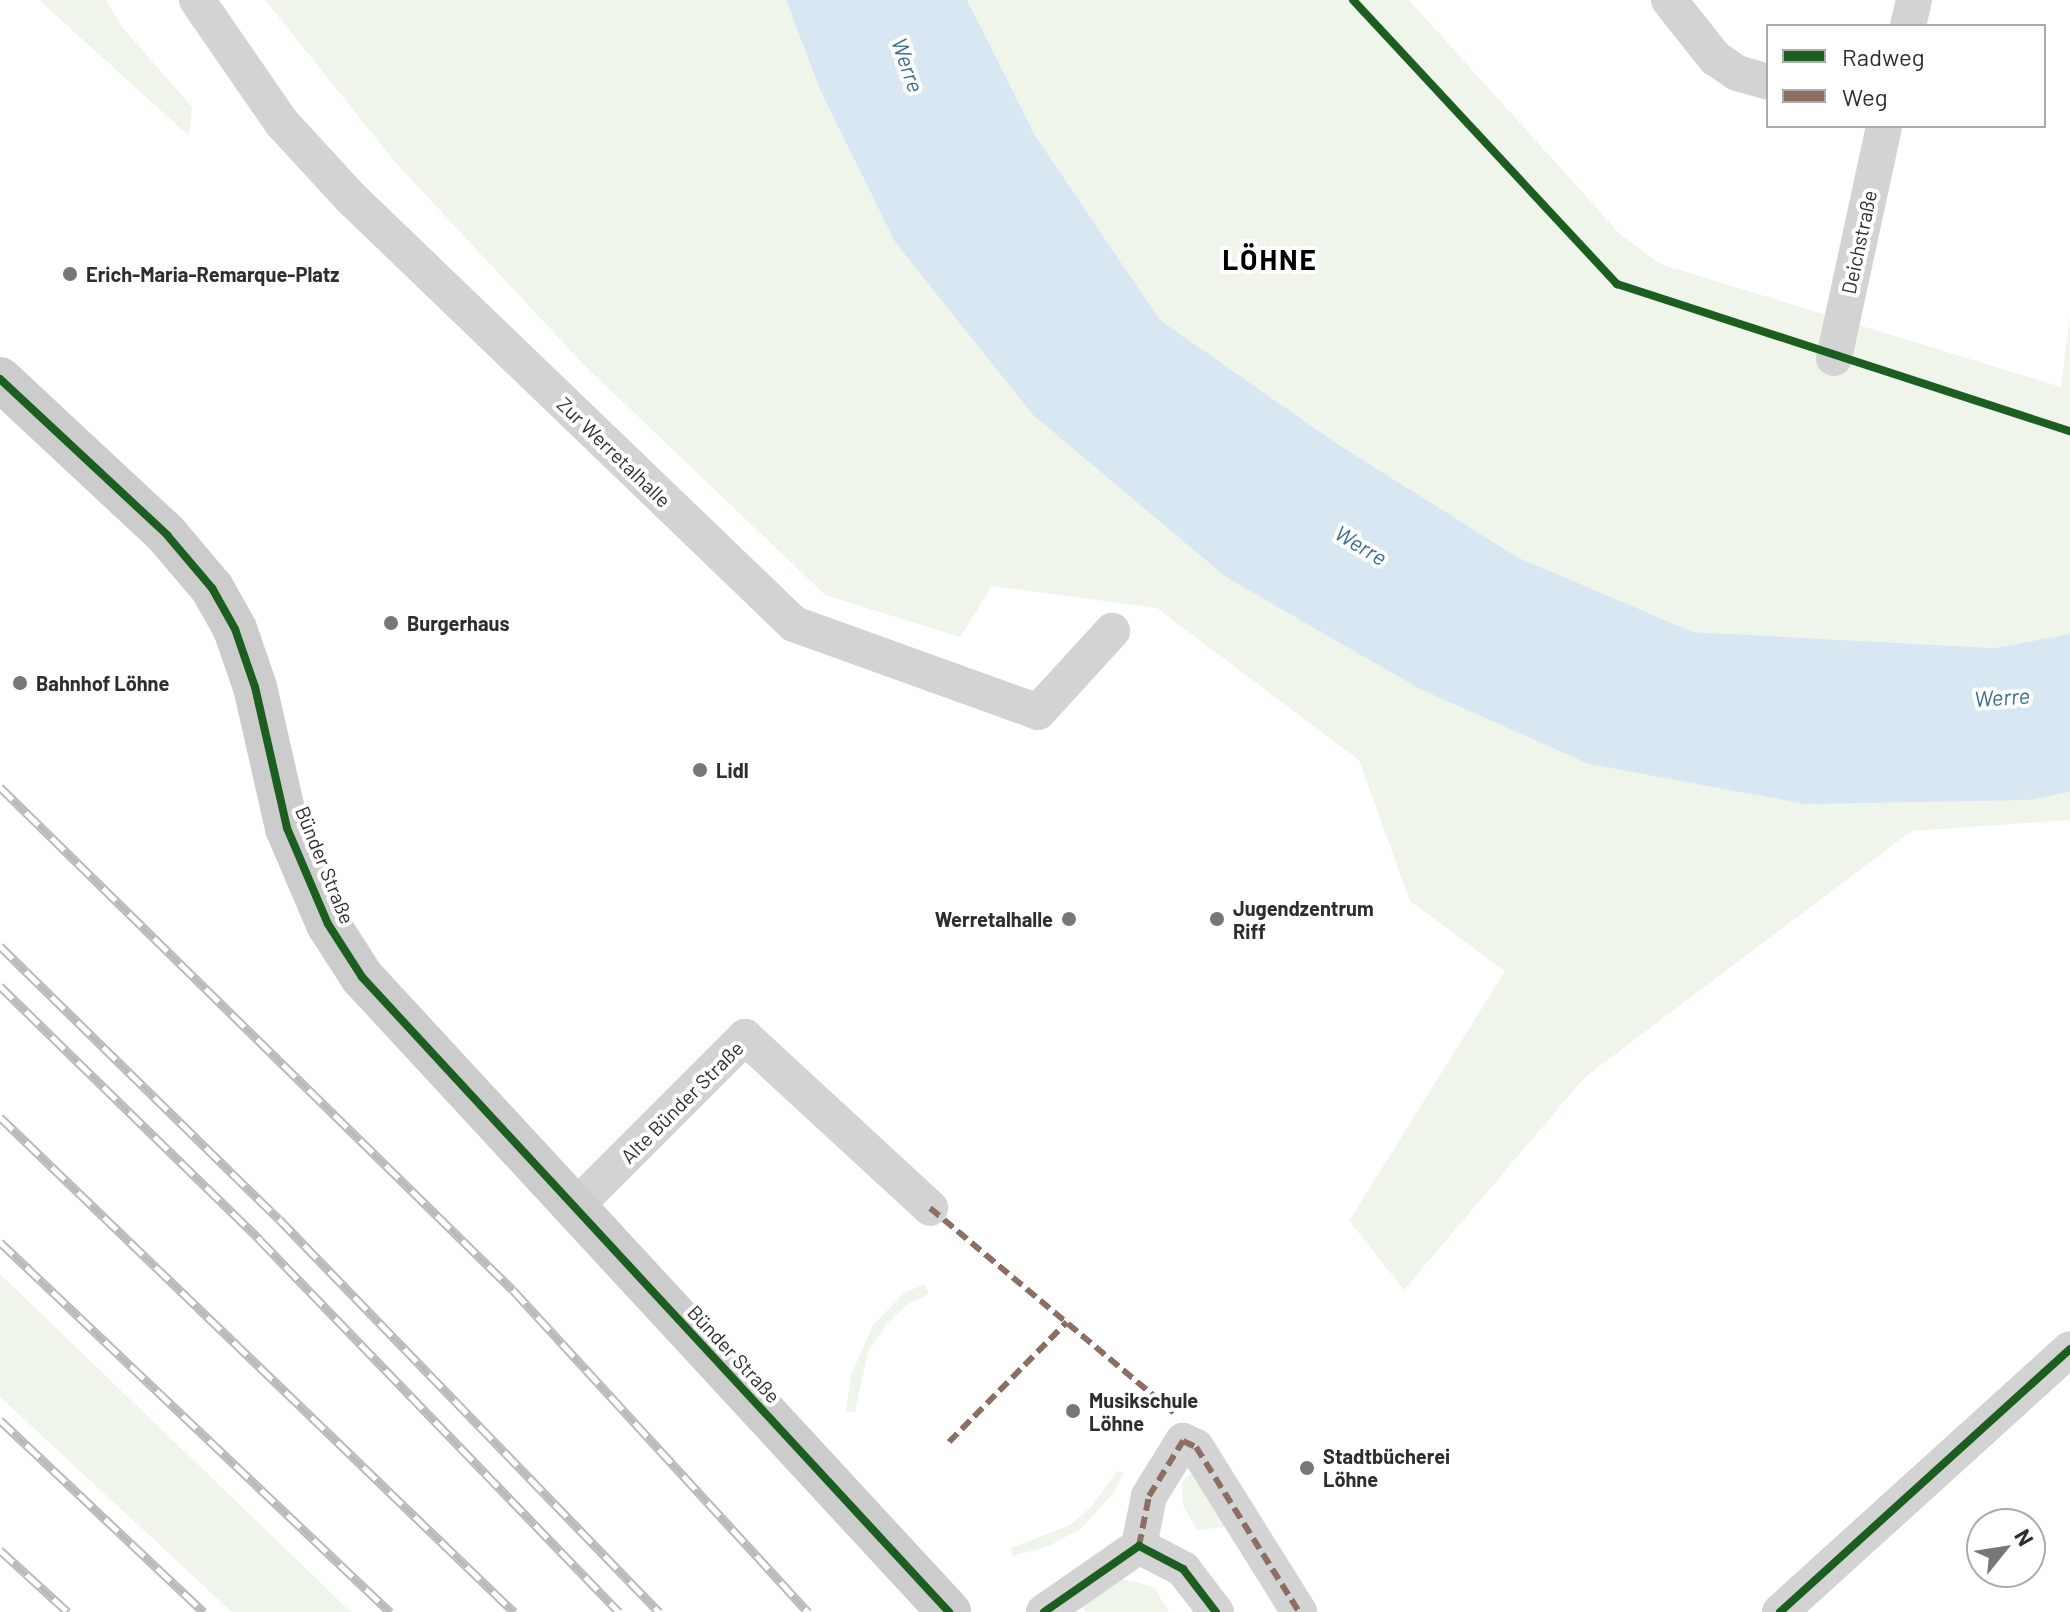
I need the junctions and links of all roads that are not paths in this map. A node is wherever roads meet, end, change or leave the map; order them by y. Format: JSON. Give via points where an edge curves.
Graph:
{"nodes":[{"id":1,"x":197,"y":0,"type":"edge"},
{"id":2,"x":1669,"y":0,"type":"edge"},
{"id":3,"x":1914,"y":0,"type":"edge"},
{"id":4,"x":1908,"y":24,"type":"edge"},
{"id":5,"x":1766,"y":81,"type":"edge"},
{"id":6,"x":1884,"y":128,"type":"edge"},
{"id":7,"x":1834,"y":358,"type":"dead end"},
{"id":8,"x":0,"y":379,"type":"edge"},
{"id":9,"x":1112,"y":631,"type":"dead end"},
{"id":10,"x":574,"y":1208,"type":"junction"},
{"id":11,"x":930,"y":1208,"type":"dead end"},
{"id":12,"x":2070,"y":1349,"type":"edge"},
{"id":13,"x":1139,"y":1546,"type":"junction"},
{"id":14,"x":949,"y":1612,"type":"edge"},
{"id":15,"x":1044,"y":1612,"type":"edge"},
{"id":16,"x":1216,"y":1612,"type":"edge"},
{"id":17,"x":1299,"y":1612,"type":"edge"},
{"id":18,"x":1780,"y":1612,"type":"edge"}],
"edges":[{"from":1,"to":9,"type":"street","name":"Zur Werretalhalle","via":[[282,123],[352,199],[794,624],[1038,712]]},
{"from":2,"to":5,"type":"street","via":[[1715,58],[1737,73]]},
{"from":3,"to":4,"type":"street"},
{"from":6,"to":7,"type":"street","name":"Deichstraße"},
{"from":8,"to":10,"type":"main road","name":"Bünder Straße","via":[[146,515],[212,588],[235,629],[287,828],[328,924],[362,977]]},
{"from":10,"to":11,"type":"street","name":"Alte Bünder Straße","via":[[745,1037]]},
{"from":10,"to":14,"type":"main road","name":"Bünder Straße"},
{"from":12,"to":18,"type":"street"},
{"from":13,"to":15,"type":"street"},
{"from":13,"to":16,"type":"street","via":[[1183,1569]]},
{"from":13,"to":17,"type":"street","via":[[1149,1496],[1183,1441],[1196,1447]]}]}
